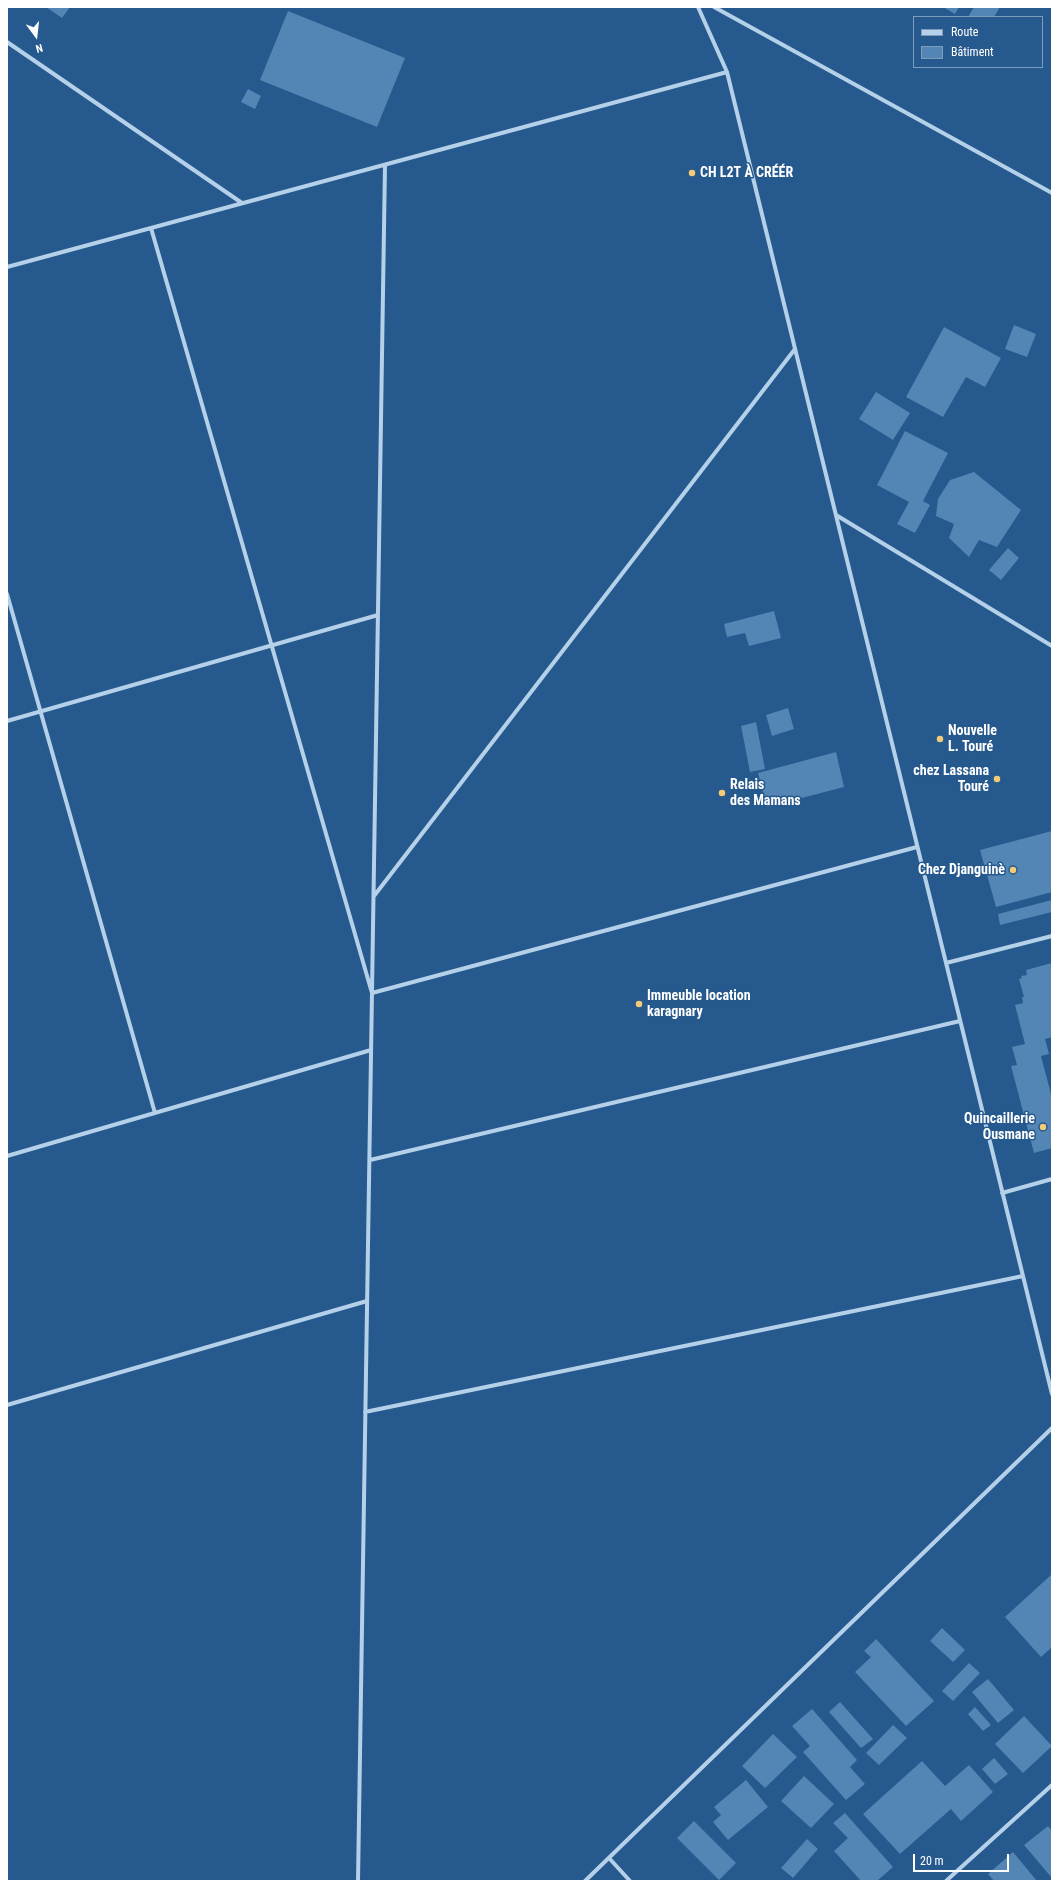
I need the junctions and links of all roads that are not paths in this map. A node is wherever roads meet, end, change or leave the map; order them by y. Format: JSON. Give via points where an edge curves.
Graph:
{"nodes":[{"id":1,"x":698,"y":7,"type":"edge"},
{"id":2,"x":714,"y":7,"type":"edge"},
{"id":3,"x":7,"y":42,"type":"edge"},
{"id":4,"x":727,"y":72,"type":"junction"},
{"id":5,"x":385,"y":165,"type":"junction"},
{"id":6,"x":1052,"y":193,"type":"edge"},
{"id":7,"x":242,"y":203,"type":"junction"},
{"id":8,"x":151,"y":228,"type":"junction"},
{"id":9,"x":7,"y":267,"type":"edge"},
{"id":10,"x":795,"y":349,"type":"junction"},
{"id":11,"x":836,"y":515,"type":"junction"},
{"id":12,"x":7,"y":594,"type":"edge"},
{"id":13,"x":378,"y":615,"type":"junction"},
{"id":14,"x":272,"y":646,"type":"junction"},
{"id":15,"x":1052,"y":646,"type":"edge"},
{"id":16,"x":41,"y":712,"type":"junction"},
{"id":17,"x":7,"y":721,"type":"edge"},
{"id":18,"x":917,"y":847,"type":"junction"},
{"id":19,"x":374,"y":897,"type":"junction"},
{"id":20,"x":1052,"y":936,"type":"edge"},
{"id":21,"x":946,"y":963,"type":"junction"},
{"id":22,"x":372,"y":994,"type":"junction"},
{"id":23,"x":960,"y":1021,"type":"junction"},
{"id":24,"x":371,"y":1050,"type":"junction"},
{"id":25,"x":155,"y":1113,"type":"junction"},
{"id":26,"x":7,"y":1156,"type":"edge"},
{"id":27,"x":370,"y":1160,"type":"junction"},
{"id":28,"x":1052,"y":1179,"type":"edge"},
{"id":29,"x":1002,"y":1193,"type":"junction"},
{"id":30,"x":1023,"y":1276,"type":"junction"},
{"id":31,"x":367,"y":1301,"type":"junction"},
{"id":32,"x":1052,"y":1394,"type":"edge"},
{"id":33,"x":7,"y":1405,"type":"edge"},
{"id":34,"x":365,"y":1412,"type":"junction"},
{"id":35,"x":1052,"y":1428,"type":"edge"},
{"id":36,"x":1052,"y":1785,"type":"edge"},
{"id":37,"x":609,"y":1858,"type":"junction"},
{"id":38,"x":358,"y":1881,"type":"edge"},
{"id":39,"x":585,"y":1881,"type":"edge"},
{"id":40,"x":630,"y":1881,"type":"edge"},
{"id":41,"x":946,"y":1881,"type":"edge"}],
"edges":[{"from":1,"to":4,"type":"street"},
{"from":2,"to":6,"type":"street"},
{"from":3,"to":7,"type":"street"},
{"from":4,"to":5,"type":"street"},
{"from":4,"to":10,"type":"street"},
{"from":5,"to":7,"type":"street"},
{"from":5,"to":13,"type":"street"},
{"from":7,"to":8,"type":"street"},
{"from":8,"to":9,"type":"street"},
{"from":8,"to":14,"type":"street"},
{"from":10,"to":11,"type":"street"},
{"from":10,"to":19,"type":"street"},
{"from":11,"to":15,"type":"street"},
{"from":11,"to":18,"type":"street"},
{"from":12,"to":16,"type":"street"},
{"from":13,"to":14,"type":"street"},
{"from":13,"to":19,"type":"street"},
{"from":14,"to":16,"type":"street"},
{"from":14,"to":22,"type":"street"},
{"from":16,"to":17,"type":"street"},
{"from":16,"to":25,"type":"street"},
{"from":18,"to":21,"type":"street"},
{"from":18,"to":22,"type":"street"},
{"from":19,"to":22,"type":"street"},
{"from":20,"to":21,"type":"street"},
{"from":21,"to":23,"type":"street"},
{"from":22,"to":24,"type":"street"},
{"from":23,"to":27,"type":"street"},
{"from":23,"to":29,"type":"street"},
{"from":24,"to":25,"type":"street"},
{"from":24,"to":27,"type":"street"},
{"from":25,"to":26,"type":"street"},
{"from":27,"to":31,"type":"street"},
{"from":28,"to":29,"type":"street"},
{"from":29,"to":30,"type":"street"},
{"from":30,"to":32,"type":"street"},
{"from":30,"to":34,"type":"street"},
{"from":31,"to":33,"type":"street"},
{"from":31,"to":34,"type":"street"},
{"from":34,"to":38,"type":"street"},
{"from":35,"to":37,"type":"street"},
{"from":36,"to":41,"type":"street"},
{"from":37,"to":39,"type":"street"},
{"from":37,"to":40,"type":"street"}]}
